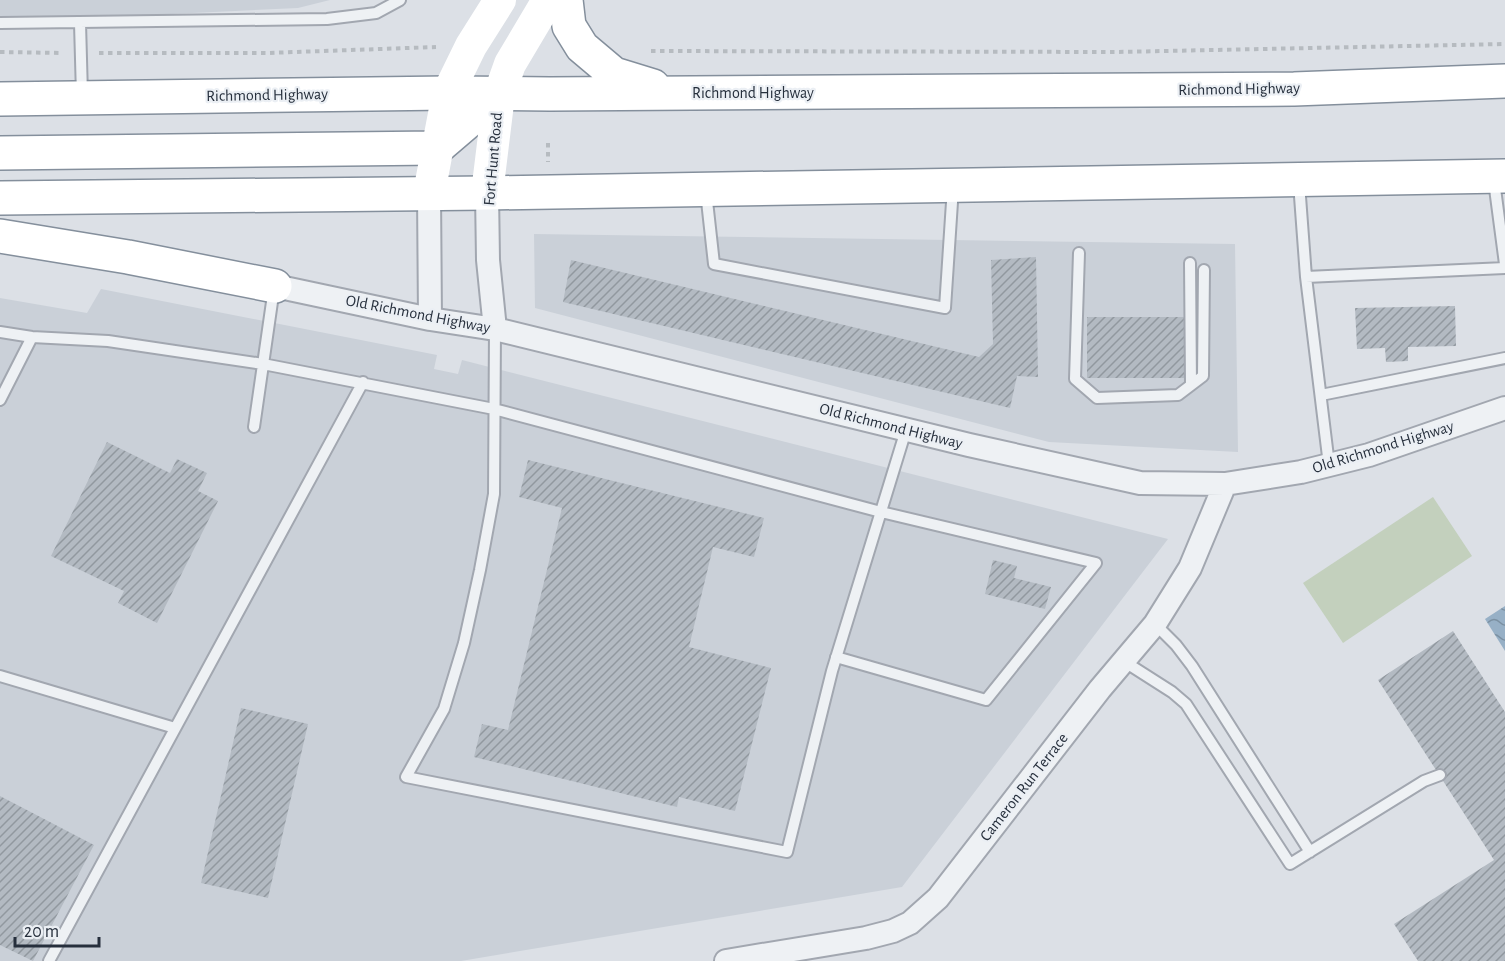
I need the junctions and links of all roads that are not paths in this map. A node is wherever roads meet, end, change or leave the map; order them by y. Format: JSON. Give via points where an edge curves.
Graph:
{"nodes":[{"id":1,"x":400,"y":0,"type":"edge"},
{"id":2,"x":500,"y":0,"type":"edge"},
{"id":3,"x":548,"y":0,"type":"edge"},
{"id":4,"x":566,"y":0,"type":"edge"},
{"id":5,"x":81,"y":23,"type":"junction"},
{"id":6,"x":0,"y":24,"type":"edge"},
{"id":7,"x":1505,"y":81,"type":"edge"},
{"id":8,"x":448,"y":93,"type":"junction"},
{"id":9,"x":675,"y":93,"type":"junction"},
{"id":10,"x":499,"y":95,"type":"junction"},
{"id":11,"x":82,"y":97,"type":"junction"},
{"id":12,"x":0,"y":99,"type":"edge"},
{"id":13,"x":437,"y":148,"type":"junction"},
{"id":14,"x":0,"y":153,"type":"edge"},
{"id":15,"x":1499,"y":176,"type":"edge"},
{"id":16,"x":1299,"y":179,"type":"junction"},
{"id":17,"x":953,"y":185,"type":"junction"},
{"id":18,"x":706,"y":189,"type":"junction"},
{"id":19,"x":429,"y":193,"type":"junction"},
{"id":20,"x":487,"y":193,"type":"junction"},
{"id":21,"x":0,"y":198,"type":"edge"},
{"id":22,"x":0,"y":236,"type":"edge"},
{"id":23,"x":1079,"y":253,"type":"dead end"},
{"id":24,"x":1190,"y":263,"type":"dead end"},
{"id":25,"x":1505,"y":266,"type":"edge"},
{"id":26,"x":1204,"y":270,"type":"dead end"},
{"id":27,"x":1306,"y":278,"type":"junction"},
{"id":28,"x":275,"y":285,"type":"junction"},
{"id":29,"x":430,"y":319,"type":"junction"},
{"id":30,"x":495,"y":329,"type":"junction"},
{"id":31,"x":0,"y":332,"type":"edge"},
{"id":32,"x":32,"y":338,"type":"junction"},
{"id":33,"x":1505,"y":358,"type":"edge"},
{"id":34,"x":263,"y":364,"type":"junction"},
{"id":35,"x":363,"y":382,"type":"junction"},
{"id":36,"x":1191,"y":385,"type":"junction"},
{"id":37,"x":1321,"y":395,"type":"junction"},
{"id":38,"x":0,"y":400,"type":"edge"},
{"id":39,"x":1505,"y":408,"type":"edge"},
{"id":40,"x":494,"y":409,"type":"junction"},
{"id":41,"x":254,"y":427,"type":"dead end"},
{"id":42,"x":906,"y":430,"type":"junction"},
{"id":43,"x":1329,"y":465,"type":"junction"},
{"id":44,"x":1225,"y":484,"type":"junction"},
{"id":45,"x":881,"y":512,"type":"junction"},
{"id":46,"x":1155,"y":624,"type":"junction"},
{"id":47,"x":836,"y":657,"type":"junction"},
{"id":48,"x":1125,"y":662,"type":"junction"},
{"id":49,"x":0,"y":676,"type":"edge"},
{"id":50,"x":175,"y":728,"type":"junction"},
{"id":51,"x":1440,"y":775,"type":"dead end"},
{"id":52,"x":1310,"y":852,"type":"junction"},
{"id":53,"x":49,"y":961,"type":"edge"},
{"id":54,"x":726,"y":961,"type":"edge"}],
"edges":[{"from":1,"to":5,"type":"lane","via":[[376,13],[327,19]]},
{"from":2,"to":8,"type":"main road"},
{"from":3,"to":10,"type":"main road","name":"Fort Hunt Road","via":[[510,64]]},
{"from":4,"to":9,"type":"highway","via":[[569,26],[582,47],[614,74]]},
{"from":5,"to":6,"type":"lane"},
{"from":5,"to":11,"type":"lane"},
{"from":7,"to":9,"type":"highway","name":"Richmond Highway","via":[[1294,89]]},
{"from":8,"to":10,"type":"highway","name":"Richmond Highway"},
{"from":8,"to":11,"type":"highway","name":"Richmond Highway"},
{"from":8,"to":13,"type":"main road"},
{"from":9,"to":10,"type":"highway","name":"Richmond Highway"},
{"from":10,"to":13,"type":"highway"},
{"from":10,"to":20,"type":"main road","name":"Fort Hunt Road"},
{"from":11,"to":12,"type":"highway","name":"Richmond Highway"},
{"from":13,"to":14,"type":"highway"},
{"from":13,"to":19,"type":"main road"},
{"from":15,"to":16,"type":"highway"},
{"from":15,"to":25,"type":"lane"},
{"from":16,"to":17,"type":"highway"},
{"from":16,"to":27,"type":"lane"},
{"from":17,"to":18,"type":"highway"},
{"from":17,"to":18,"type":"lane","via":[[945,308],[714,264]]},
{"from":18,"to":20,"type":"highway"},
{"from":19,"to":20,"type":"highway"},
{"from":19,"to":21,"type":"highway"},
{"from":19,"to":29,"type":"street"},
{"from":20,"to":30,"type":"street","name":"Fort Hunt Road"},
{"from":22,"to":28,"type":"highway"},
{"from":23,"to":36,"type":"lane","via":[[1075,379],[1097,398],[1178,395]]},
{"from":24,"to":36,"type":"lane"},
{"from":25,"to":27,"type":"lane"},
{"from":26,"to":36,"type":"lane","via":[[1203,376]]},
{"from":27,"to":37,"type":"lane"},
{"from":28,"to":29,"type":"street","name":"Old Richmond Highway"},
{"from":28,"to":34,"type":"lane"},
{"from":29,"to":30,"type":"street","name":"Old Richmond Highway"},
{"from":30,"to":40,"type":"lane"},
{"from":30,"to":42,"type":"street","name":"Old Richmond Highway"},
{"from":31,"to":32,"type":"lane"},
{"from":32,"to":34,"type":"lane","via":[[108,340]]},
{"from":32,"to":38,"type":"lane"},
{"from":33,"to":37,"type":"lane"},
{"from":34,"to":35,"type":"lane"},
{"from":34,"to":41,"type":"lane"},
{"from":35,"to":40,"type":"lane"},
{"from":35,"to":50,"type":"lane"},
{"from":37,"to":43,"type":"lane"},
{"from":39,"to":43,"type":"street","name":"Old Richmond Highway"},
{"from":40,"to":45,"type":"lane"},
{"from":40,"to":47,"type":"lane","via":[[494,494],[464,642],[444,709],[406,777],[787,852]]},
{"from":42,"to":44,"type":"street","name":"Old Richmond Highway","via":[[1140,483]]},
{"from":42,"to":45,"type":"lane"},
{"from":43,"to":44,"type":"street","name":"Old Richmond Highway"},
{"from":44,"to":46,"type":"street","name":"Cameron Run Terrace","via":[[1190,568]]},
{"from":45,"to":47,"type":"lane"},
{"from":45,"to":47,"type":"lane","via":[[1096,563],[986,700]]},
{"from":46,"to":48,"type":"street","name":"Cameron Run Terrace"},
{"from":46,"to":52,"type":"lane","via":[[1192,666]]},
{"from":48,"to":52,"type":"lane","via":[[1186,704],[1290,864]]},
{"from":48,"to":54,"type":"street","name":"Cameron Run Terrace","via":[[938,898],[910,922],[866,938]]},
{"from":49,"to":50,"type":"lane"},
{"from":50,"to":53,"type":"lane"},
{"from":51,"to":52,"type":"lane"}]}
